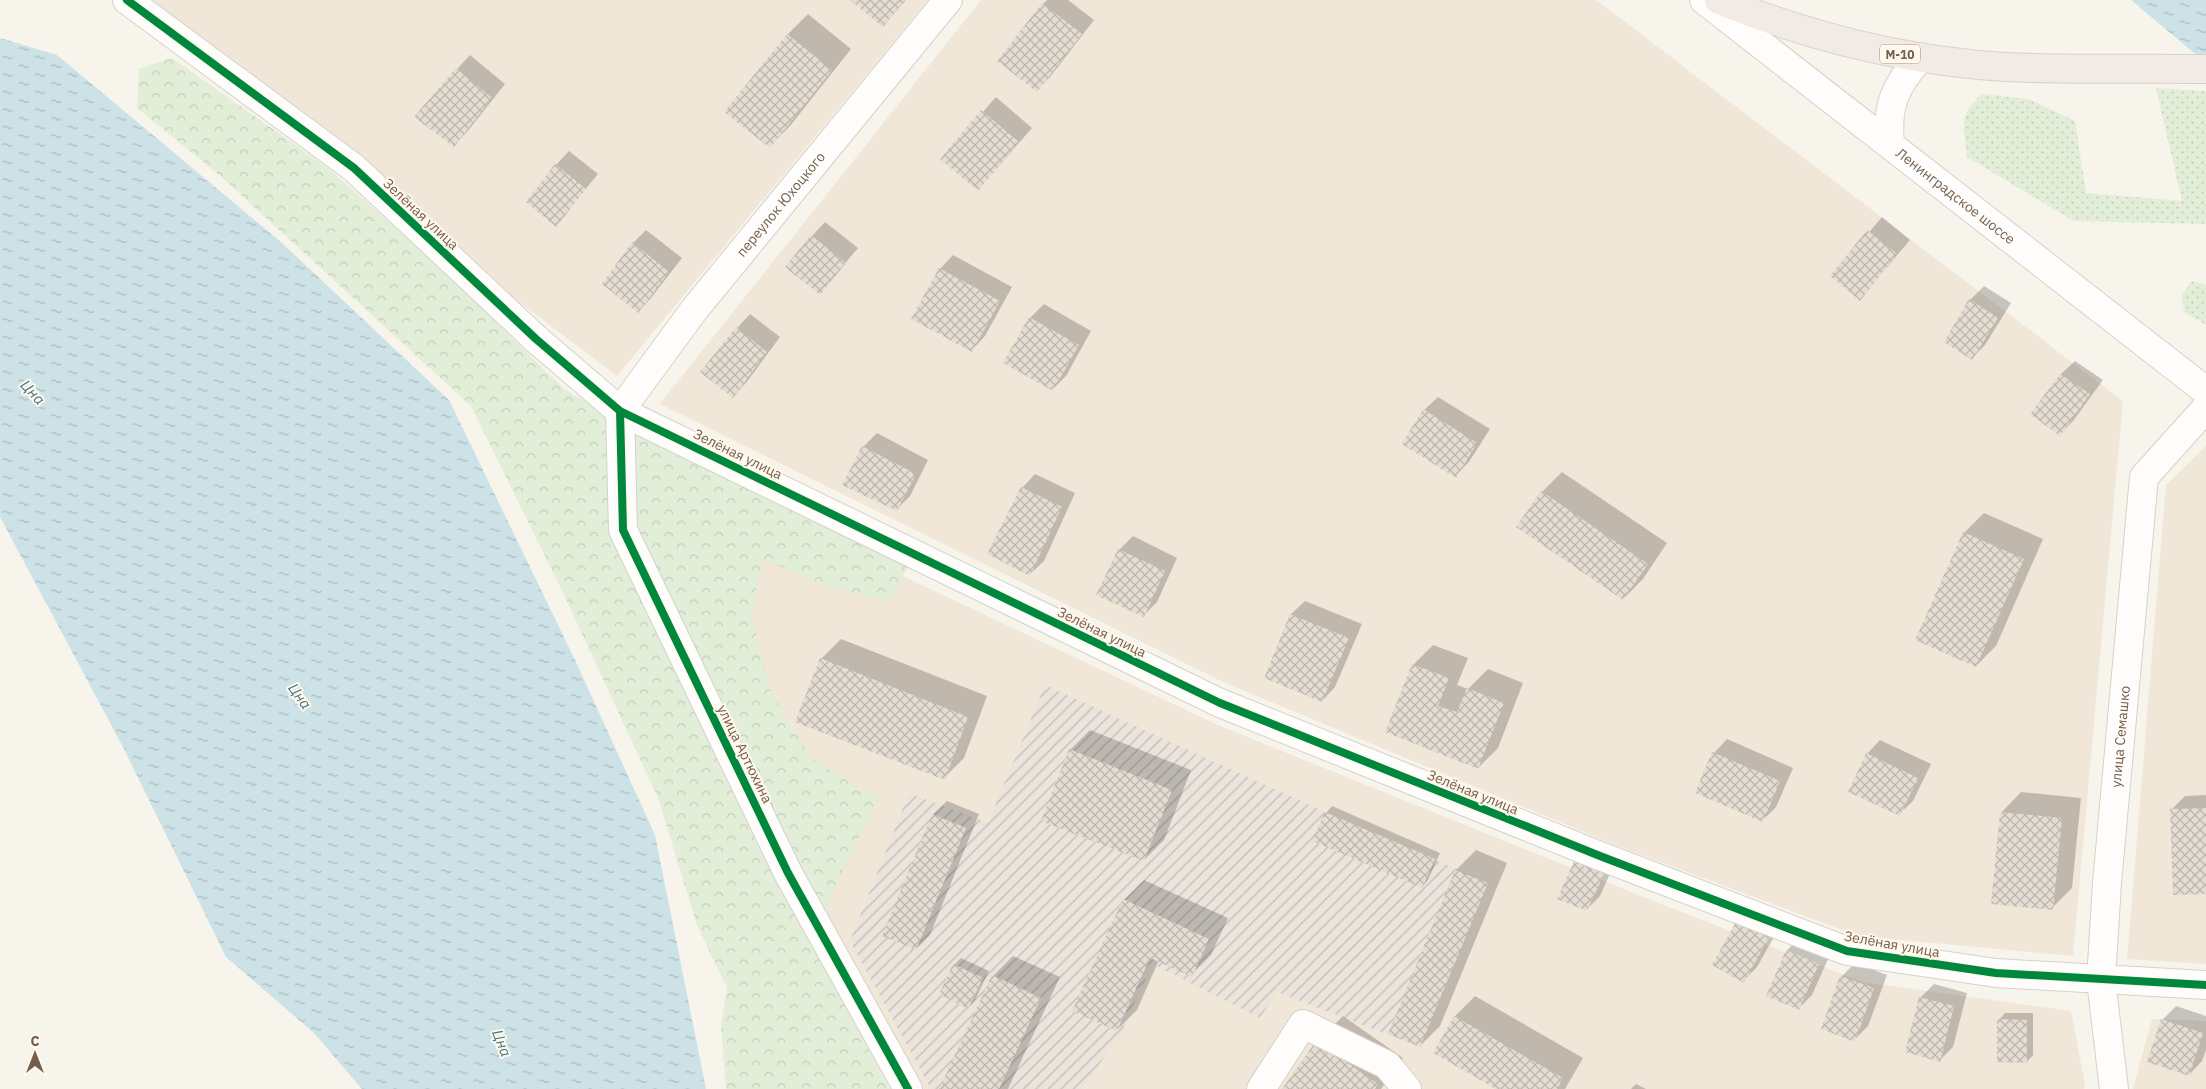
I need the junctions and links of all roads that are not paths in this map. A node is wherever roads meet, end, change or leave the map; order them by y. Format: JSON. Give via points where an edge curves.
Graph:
{"nodes":[{"id":1,"x":127,"y":0,"type":"edge"},
{"id":2,"x":948,"y":0,"type":"edge"},
{"id":3,"x":1704,"y":0,"type":"edge"},
{"id":4,"x":1719,"y":0,"type":"edge"},
{"id":5,"x":1922,"y":57,"type":"junction"},
{"id":6,"x":2206,"y":69,"type":"edge"},
{"id":7,"x":1890,"y":144,"type":"junction"},
{"id":8,"x":2206,"y":391,"type":"edge"},
{"id":9,"x":2206,"y":408,"type":"edge"},
{"id":10,"x":620,"y":411,"type":"junction"},
{"id":11,"x":2101,"y":980,"type":"junction"},
{"id":12,"x":2206,"y":985,"type":"edge"},
{"id":13,"x":908,"y":1089,"type":"edge"},
{"id":14,"x":1260,"y":1089,"type":"edge"},
{"id":15,"x":1407,"y":1089,"type":"edge"},
{"id":16,"x":2114,"y":1089,"type":"edge"}],
"edges":[{"from":1,"to":10,"type":"street","name":"Зелёная улица","via":[[354,168],[536,339]]},
{"from":2,"to":10,"type":"street","name":"переулок Юхоцкого","via":[[694,310]]},
{"from":3,"to":7,"type":"street","name":"Ленинградское шоссе"},
{"from":4,"to":5,"type":"highway","number":"М-10","via":[[1830,38]]},
{"from":5,"to":6,"type":"highway","number":"М-10","via":[[2005,66]]},
{"from":5,"to":7,"type":"street","via":[[1897,87],[1890,105]]},
{"from":7,"to":8,"type":"street","name":"Ленинградское шоссе"},
{"from":9,"to":11,"type":"street","name":"улица Семашко","via":[[2144,477]]},
{"from":10,"to":11,"type":"street","name":"Зелёная улица","via":[[1220,703],[1600,856],[1847,951],[1996,973]]},
{"from":10,"to":13,"type":"street","name":"улица Артюхина","via":[[623,530],[788,873]]},
{"from":11,"to":12,"type":"street","name":"Зелёная улица"},
{"from":11,"to":16,"type":"street","name":"улица Семашко"},
{"from":14,"to":15,"type":"street","via":[[1303,1024],[1387,1065]]}]}
